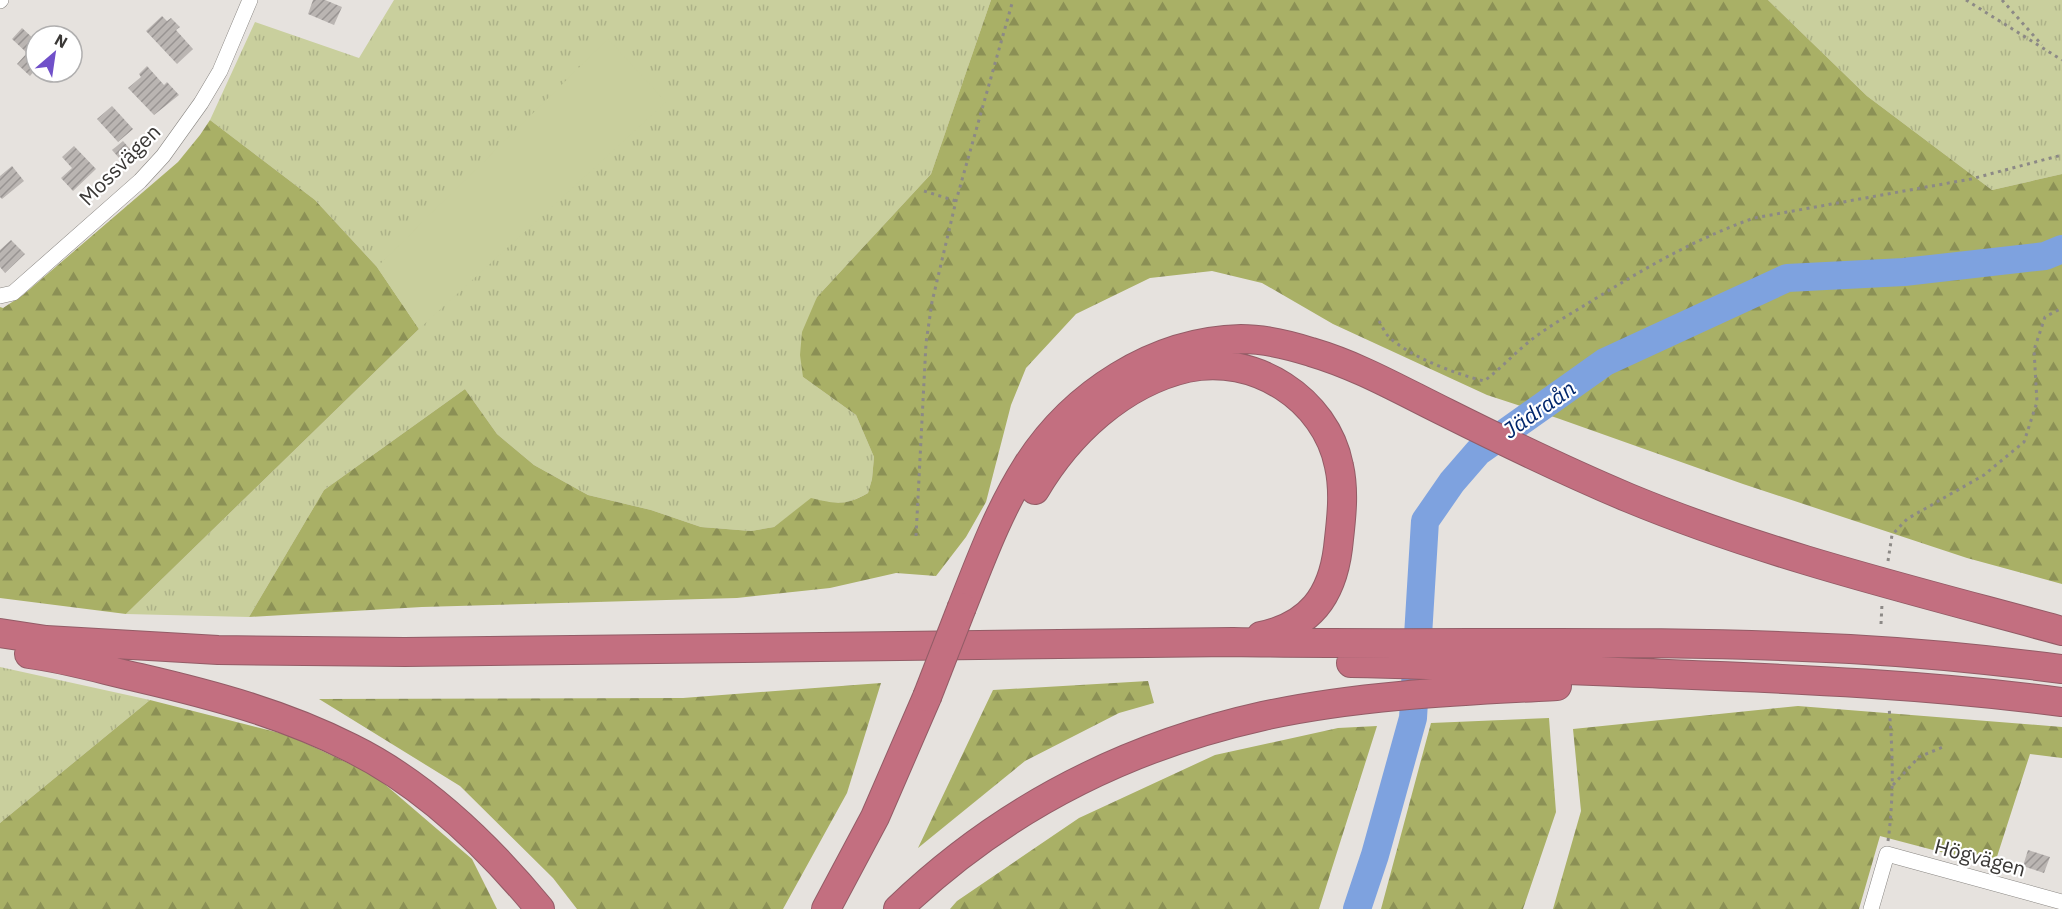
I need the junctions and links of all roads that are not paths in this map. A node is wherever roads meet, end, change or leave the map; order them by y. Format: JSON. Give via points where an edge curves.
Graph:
{"nodes":[{"id":1,"x":250,"y":0,"type":"edge"},
{"id":2,"x":0,"y":296,"type":"edge"},
{"id":3,"x":972,"y":607,"type":"junction"},
{"id":4,"x":2062,"y":631,"type":"edge"},
{"id":5,"x":0,"y":633,"type":"edge"},
{"id":6,"x":1233,"y":642,"type":"junction"},
{"id":7,"x":0,"y":649,"type":"edge"},
{"id":8,"x":1362,"y":654,"type":"junction"},
{"id":9,"x":44,"y":656,"type":"junction"},
{"id":10,"x":1462,"y":667,"type":"junction"},
{"id":11,"x":2062,"y":669,"type":"edge"},
{"id":12,"x":938,"y":697,"type":"junction"},
{"id":13,"x":2062,"y":702,"type":"edge"},
{"id":14,"x":2062,"y":902,"type":"edge"},
{"id":15,"x":540,"y":909,"type":"edge"},
{"id":16,"x":826,"y":909,"type":"edge"},
{"id":17,"x":848,"y":909,"type":"edge"},
{"id":18,"x":898,"y":909,"type":"edge"},
{"id":19,"x":1871,"y":909,"type":"edge"}],
"edges":[{"from":1,"to":2,"type":"street","name":"Mossvägen","via":[[220,71],[163,156],[13,293]]},
{"from":3,"to":4,"type":"highway","via":[[990,536],[1007,500],[1051,432],[1078,405],[1116,377],[1151,360],[1184,348],[1242,339],[1312,352],[1345,364],[1524,452],[1672,516],[1894,585]]},
{"from":3,"to":6,"type":"highway","via":[[1043,477],[1093,418],[1159,377],[1189,368],[1237,368],[1285,386],[1301,399],[1330,439],[1342,492],[1332,578],[1314,610],[1272,634]]},
{"from":3,"to":12,"type":"highway"},
{"from":5,"to":6,"type":"highway","via":[[46,640],[218,650],[382,652]]},
{"from":6,"to":8,"type":"highway"},
{"from":7,"to":9,"type":"highway"},
{"from":8,"to":9,"type":"highway","via":[[404,668],[221,666]]},
{"from":8,"to":10,"type":"highway"},
{"from":9,"to":15,"type":"highway","via":[[246,705],[353,748],[458,822]]},
{"from":10,"to":11,"type":"highway","via":[[1650,644],[1851,649]]},
{"from":10,"to":13,"type":"highway","via":[[1928,687]]},
{"from":10,"to":18,"type":"highway","via":[[1353,702],[1219,727],[1170,741],[1108,766],[1052,793],[1003,825],[949,864]]},
{"from":12,"to":16,"type":"highway"},
{"from":12,"to":17,"type":"highway","via":[[893,824]]},
{"from":14,"to":19,"type":"street","name":"Högvägen","via":[[1887,854]]}]}
